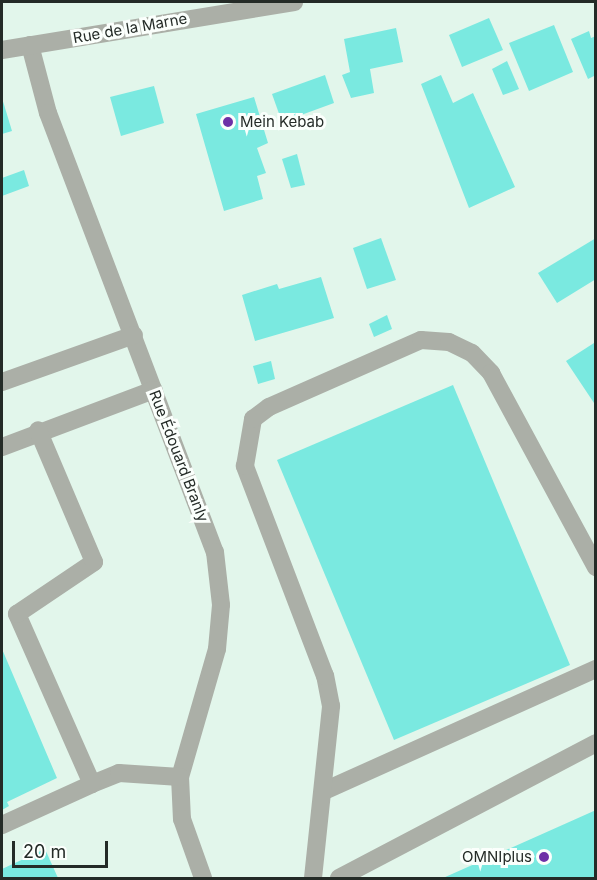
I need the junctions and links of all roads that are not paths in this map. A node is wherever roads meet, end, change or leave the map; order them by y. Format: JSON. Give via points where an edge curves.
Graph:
{"nodes":[{"id":1,"x":294,"y":2,"type":"edge"},
{"id":2,"x":248,"y":5,"type":"edge"},
{"id":3,"x":30,"y":45,"type":"junction"},
{"id":4,"x":2,"y":50,"type":"edge"},
{"id":5,"x":134,"y":335,"type":"junction"},
{"id":6,"x":2,"y":382,"type":"edge"},
{"id":7,"x":154,"y":390,"type":"junction"},
{"id":8,"x":38,"y":430,"type":"junction"},
{"id":9,"x":2,"y":447,"type":"edge"},
{"id":10,"x":596,"y":567,"type":"edge"},
{"id":11,"x":596,"y":669,"type":"edge"},
{"id":12,"x":596,"y":743,"type":"edge"},
{"id":13,"x":180,"y":777,"type":"junction"},
{"id":14,"x":92,"y":784,"type":"junction"},
{"id":15,"x":324,"y":791,"type":"junction"},
{"id":16,"x":2,"y":825,"type":"edge"},
{"id":17,"x":203,"y":879,"type":"edge"},
{"id":18,"x":313,"y":879,"type":"edge"},
{"id":19,"x":339,"y":879,"type":"edge"}],
"edges":[{"from":1,"to":2,"type":"street","name":"Rue de la Marne"},
{"from":2,"to":3,"type":"street","name":"Rue de la Marne"},
{"from":3,"to":4,"type":"street","name":"Rue de la Marne"},
{"from":3,"to":5,"type":"street","name":"Rue Édouard Branly","via":[[48,113]]},
{"from":5,"to":6,"type":"street"},
{"from":5,"to":7,"type":"street","name":"Rue Édouard Branly"},
{"from":7,"to":8,"type":"street"},
{"from":7,"to":13,"type":"street","name":"Rue Édouard Branly","via":[[215,552],[221,605],[217,649]]},
{"from":8,"to":9,"type":"street"},
{"from":8,"to":14,"type":"street","via":[[94,562],[17,614]]},
{"from":10,"to":15,"type":"street","via":[[490,373],[472,353],[449,342],[421,340],[269,407],[253,419],[245,466],[326,676],[330,736]]},
{"from":11,"to":15,"type":"street"},
{"from":12,"to":19,"type":"street"},
{"from":13,"to":14,"type":"street","via":[[119,773]]},
{"from":13,"to":17,"type":"street","name":"Rue Édouard Branly","via":[[182,819]]},
{"from":14,"to":16,"type":"street"},
{"from":15,"to":18,"type":"street"}]}
